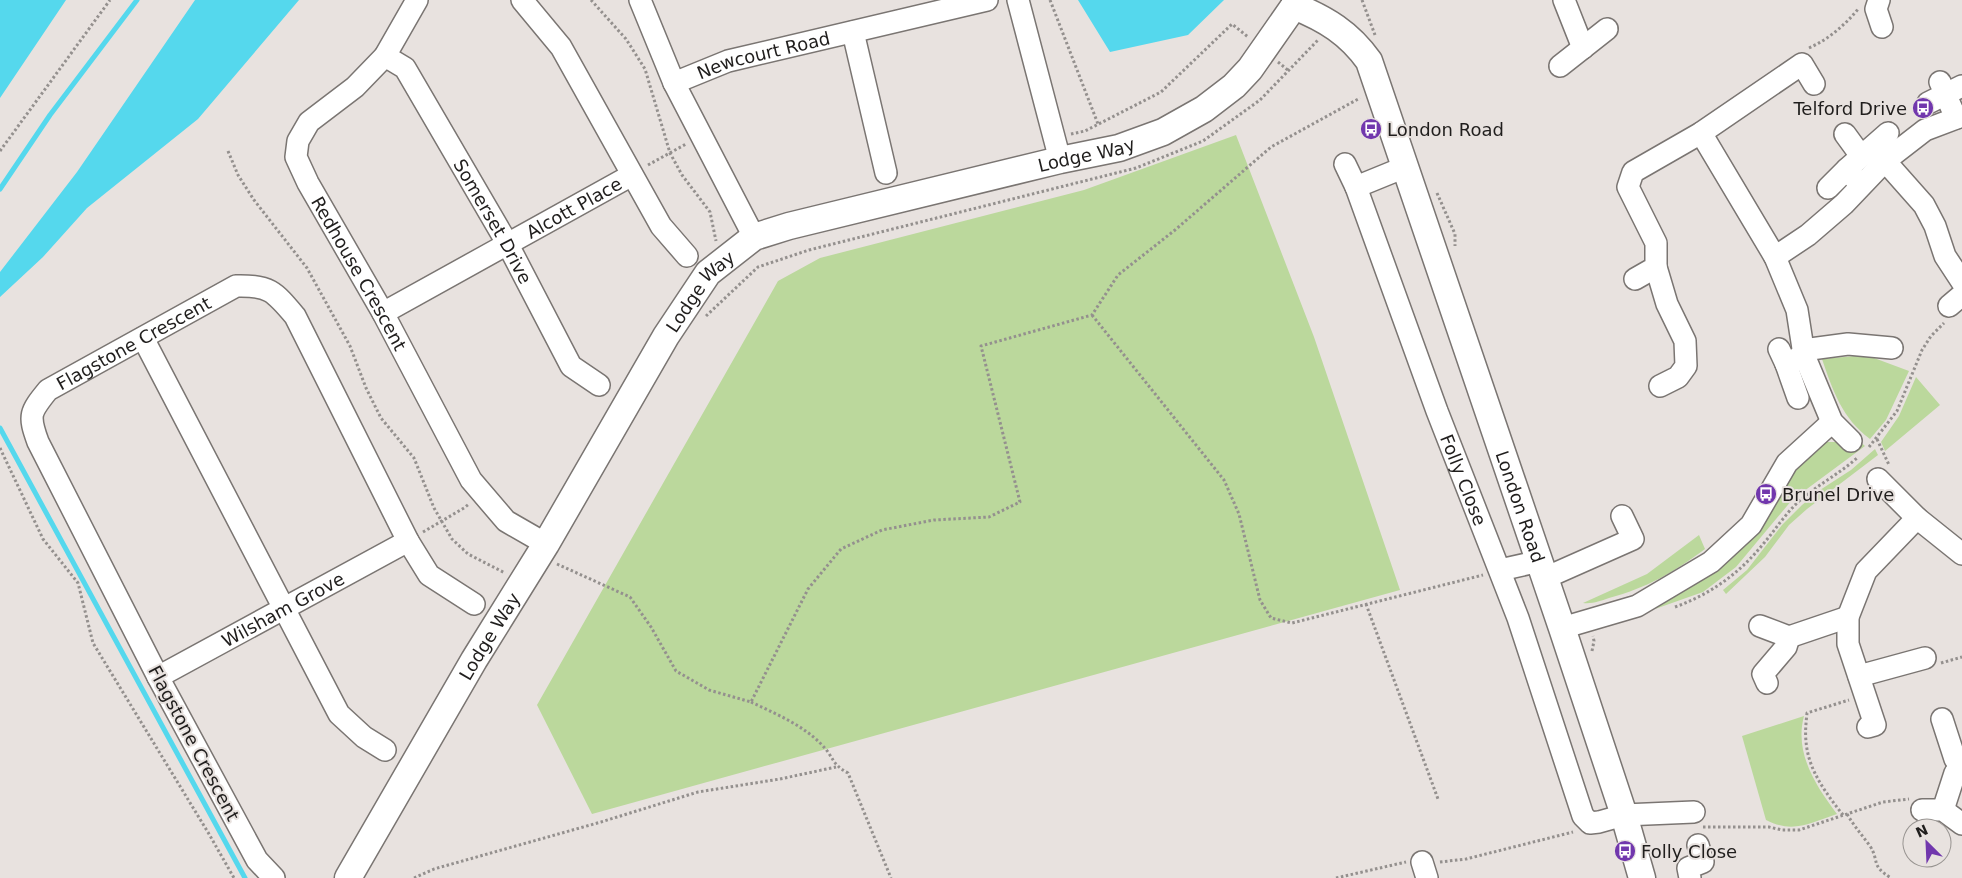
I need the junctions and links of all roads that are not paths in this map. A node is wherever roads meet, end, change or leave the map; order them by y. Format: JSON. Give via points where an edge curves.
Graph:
{"nodes":[{"id":1,"x":417,"y":0,"type":"edge"},
{"id":2,"x":522,"y":0,"type":"edge"},
{"id":3,"x":640,"y":0,"type":"edge"},
{"id":4,"x":987,"y":0,"type":"edge"},
{"id":5,"x":1018,"y":0,"type":"edge"},
{"id":6,"x":1564,"y":0,"type":"edge"},
{"id":7,"x":1295,"y":3,"type":"edge"},
{"id":8,"x":1870,"y":3,"type":"edge"},
{"id":9,"x":1882,"y":26,"type":"dead end"},
{"id":10,"x":1607,"y":29,"type":"dead end"},
{"id":11,"x":853,"y":32,"type":"junction"},
{"id":12,"x":1582,"y":48,"type":"junction"},
{"id":13,"x":385,"y":56,"type":"junction"},
{"id":14,"x":1560,"y":66,"type":"dead end"},
{"id":15,"x":674,"y":83,"type":"junction"},
{"id":16,"x":1814,"y":84,"type":"dead end"},
{"id":17,"x":1944,"y":91,"type":"edge"},
{"id":18,"x":1959,"y":117,"type":"edge"},
{"id":19,"x":1701,"y":133,"type":"junction"},
{"id":20,"x":1888,"y":133,"type":"dead end"},
{"id":21,"x":1846,"y":134,"type":"dead end"},
{"id":22,"x":1057,"y":149,"type":"junction"},
{"id":23,"x":1884,"y":161,"type":"junction"},
{"id":24,"x":1854,"y":163,"type":"junction"},
{"id":25,"x":1346,"y":164,"type":"dead end"},
{"id":26,"x":1405,"y":167,"type":"junction"},
{"id":27,"x":886,"y":173,"type":"dead end"},
{"id":28,"x":632,"y":175,"type":"junction"},
{"id":29,"x":1861,"y":186,"type":"junction"},
{"id":30,"x":1356,"y":187,"type":"junction"},
{"id":31,"x":1828,"y":188,"type":"dead end"},
{"id":32,"x":754,"y":237,"type":"junction"},
{"id":33,"x":507,"y":242,"type":"junction"},
{"id":34,"x":687,"y":256,"type":"dead end"},
{"id":35,"x":1775,"y":256,"type":"junction"},
{"id":36,"x":1656,"y":268,"type":"junction"},
{"id":37,"x":1635,"y":279,"type":"dead end"},
{"id":38,"x":1962,"y":282,"type":"edge"},
{"id":39,"x":383,"y":313,"type":"junction"},
{"id":40,"x":143,"y":338,"type":"junction"},
{"id":41,"x":1892,"y":348,"type":"dead end"},
{"id":42,"x":1793,"y":355,"type":"junction"},
{"id":43,"x":599,"y":386,"type":"dead end"},
{"id":44,"x":1660,"y":386,"type":"dead end"},
{"id":45,"x":1798,"y":398,"type":"dead end"},
{"id":46,"x":1832,"y":422,"type":"junction"},
{"id":47,"x":1860,"y":448,"type":"road end"},
{"id":48,"x":1878,"y":479,"type":"road end"},
{"id":49,"x":1622,"y":516,"type":"dead end"},
{"id":50,"x":1917,"y":518,"type":"junction"},
{"id":51,"x":408,"y":541,"type":"junction"},
{"id":52,"x":550,"y":553,"type":"junction"},
{"id":53,"x":1962,"y":554,"type":"edge"},
{"id":54,"x":1500,"y":570,"type":"junction"},
{"id":55,"x":1542,"y":570,"type":"junction"},
{"id":56,"x":474,"y":604,"type":"dead end"},
{"id":57,"x":284,"y":608,"type":"junction"},
{"id":58,"x":1848,"y":617,"type":"junction"},
{"id":59,"x":1760,"y":626,"type":"dead end"},
{"id":60,"x":1562,"y":628,"type":"junction"},
{"id":61,"x":1789,"y":637,"type":"junction"},
{"id":62,"x":1925,"y":658,"type":"dead end"},
{"id":63,"x":158,"y":677,"type":"junction"},
{"id":64,"x":1767,"y":683,"type":"dead end"},
{"id":65,"x":1861,"y":685,"type":"junction"},
{"id":66,"x":1942,"y":719,"type":"dead end"},
{"id":67,"x":1868,"y":727,"type":"dead end"},
{"id":68,"x":385,"y":750,"type":"dead end"},
{"id":69,"x":1962,"y":767,"type":"edge"},
{"id":70,"x":1624,"y":815,"type":"junction"},
{"id":71,"x":1962,"y":824,"type":"edge"},
{"id":72,"x":274,"y":878,"type":"edge"},
{"id":73,"x":348,"y":878,"type":"edge"},
{"id":74,"x":1642,"y":878,"type":"edge"},
{"id":75,"x":1690,"y":878,"type":"edge"}],
"edges":[{"from":1,"to":13,"type":"street","name":"Redhouse Crescent"},
{"from":2,"to":28,"type":"street","via":[[561,47]]},
{"from":3,"to":15,"type":"street"},
{"from":4,"to":11,"type":"street","name":"Newcourt Road"},
{"from":5,"to":22,"type":"street"},
{"from":6,"to":12,"type":"street"},
{"from":7,"to":22,"type":"main road","name":"Lodge Way","via":[[1250,69],[1204,109],[1163,132],[1119,148]]},
{"from":7,"to":26,"type":"main road","name":"London Road","via":[[1356,43],[1370,61]]},
{"from":8,"to":9,"type":"street","via":[[1876,9]]},
{"from":10,"to":12,"type":"street"},
{"from":11,"to":15,"type":"street","name":"Newcourt Road","via":[[728,61]]},
{"from":11,"to":27,"type":"street","name":"Newcourt Road"},
{"from":12,"to":14,"type":"street"},
{"from":13,"to":33,"type":"street","name":"Somerset Drive","via":[[405,68]]},
{"from":13,"to":39,"type":"street","name":"Redhouse Crescent","via":[[354,87],[309,122],[298,141],[296,157]]},
{"from":15,"to":32,"type":"street"},
{"from":16,"to":19,"type":"street","via":[[1802,64]]},
{"from":17,"to":18,"type":"street"},
{"from":18,"to":23,"type":"street","via":[[1925,130]]},
{"from":19,"to":35,"type":"street"},
{"from":19,"to":36,"type":"street","via":[[1633,172],[1630,180],[1628,187],[1656,243]]},
{"from":20,"to":24,"type":"street"},
{"from":21,"to":24,"type":"street"},
{"from":22,"to":32,"type":"main road","name":"Lodge Way"},
{"from":23,"to":29,"type":"street"},
{"from":23,"to":38,"type":"street","via":[[1924,205],[1945,256]]},
{"from":24,"to":29,"type":"street"},
{"from":24,"to":31,"type":"street"},
{"from":25,"to":30,"type":"street","name":"Folly Close"},
{"from":26,"to":30,"type":"street"},
{"from":26,"to":55,"type":"main road","name":"London Road"},
{"from":28,"to":33,"type":"street","name":"Alcott Place"},
{"from":28,"to":34,"type":"street","via":[[661,226]]},
{"from":29,"to":35,"type":"street","via":[[1808,235]]},
{"from":30,"to":54,"type":"street","name":"Folly Close","via":[[1437,411]]},
{"from":32,"to":52,"type":"main road","name":"Lodge Way","via":[[708,273],[666,336]]},
{"from":33,"to":39,"type":"street","name":"Alcott Place"},
{"from":33,"to":43,"type":"street","name":"Somerset Drive","via":[[571,366]]},
{"from":35,"to":42,"type":"street","via":[[1797,310]]},
{"from":36,"to":37,"type":"street"},
{"from":36,"to":44,"type":"street","via":[[1667,304],[1685,341],[1686,366],[1678,377]]},
{"from":39,"to":52,"type":"street","name":"Redhouse Crescent","via":[[471,480],[506,521]]},
{"from":40,"to":51,"type":"street","name":"Flagstone Crescent","via":[[236,286],[259,286],[279,297],[295,316]]},
{"from":40,"to":57,"type":"street"},
{"from":40,"to":63,"type":"street","name":"Flagstone Crescent","via":[[48,390],[35,405],[30,420],[38,442]]},
{"from":41,"to":42,"type":"street","via":[[1848,344]]},
{"from":42,"to":45,"type":"street"},
{"from":42,"to":46,"type":"street"},
{"from":46,"to":47,"type":"street"},
{"from":46,"to":60,"type":"street","via":[[1787,463],[1751,525],[1711,562],[1637,606]]},
{"from":48,"to":50,"type":"street"},
{"from":49,"to":55,"type":"street","via":[[1633,539]]},
{"from":50,"to":53,"type":"street"},
{"from":50,"to":58,"type":"street","via":[[1866,571]]},
{"from":51,"to":56,"type":"street","name":"Flagstone Crescent","via":[[429,576]]},
{"from":51,"to":57,"type":"street","name":"Wilsham Grove"},
{"from":52,"to":73,"type":"main road","name":"Lodge Way","via":[[474,660]]},
{"from":54,"to":55,"type":"street"},
{"from":54,"to":70,"type":"street","name":"Folly Close","via":[[1584,816],[1590,823]]},
{"from":55,"to":60,"type":"main road","name":"London Road"},
{"from":57,"to":63,"type":"street","name":"Wilsham Grove"},
{"from":57,"to":68,"type":"street","via":[[339,714],[364,737]]},
{"from":58,"to":61,"type":"street"},
{"from":58,"to":65,"type":"street","via":[[1848,644]]},
{"from":59,"to":61,"type":"street"},
{"from":60,"to":70,"type":"main road","name":"London Road"},
{"from":61,"to":64,"type":"street","via":[[1786,647],[1763,674]]},
{"from":62,"to":65,"type":"street"},
{"from":63,"to":72,"type":"street","name":"Flagstone Crescent","via":[[257,860]]},
{"from":65,"to":67,"type":"street","via":[[1875,726]]},
{"from":66,"to":69,"type":"street","via":[[1955,759]]},
{"from":69,"to":71,"type":"street","via":[[1955,772],[1933,810]]},
{"from":70,"to":74,"type":"main road","name":"London Road"},
{"from":70,"to":75,"type":"street","via":[[1697,828],[1703,862],[1688,868]]}]}
